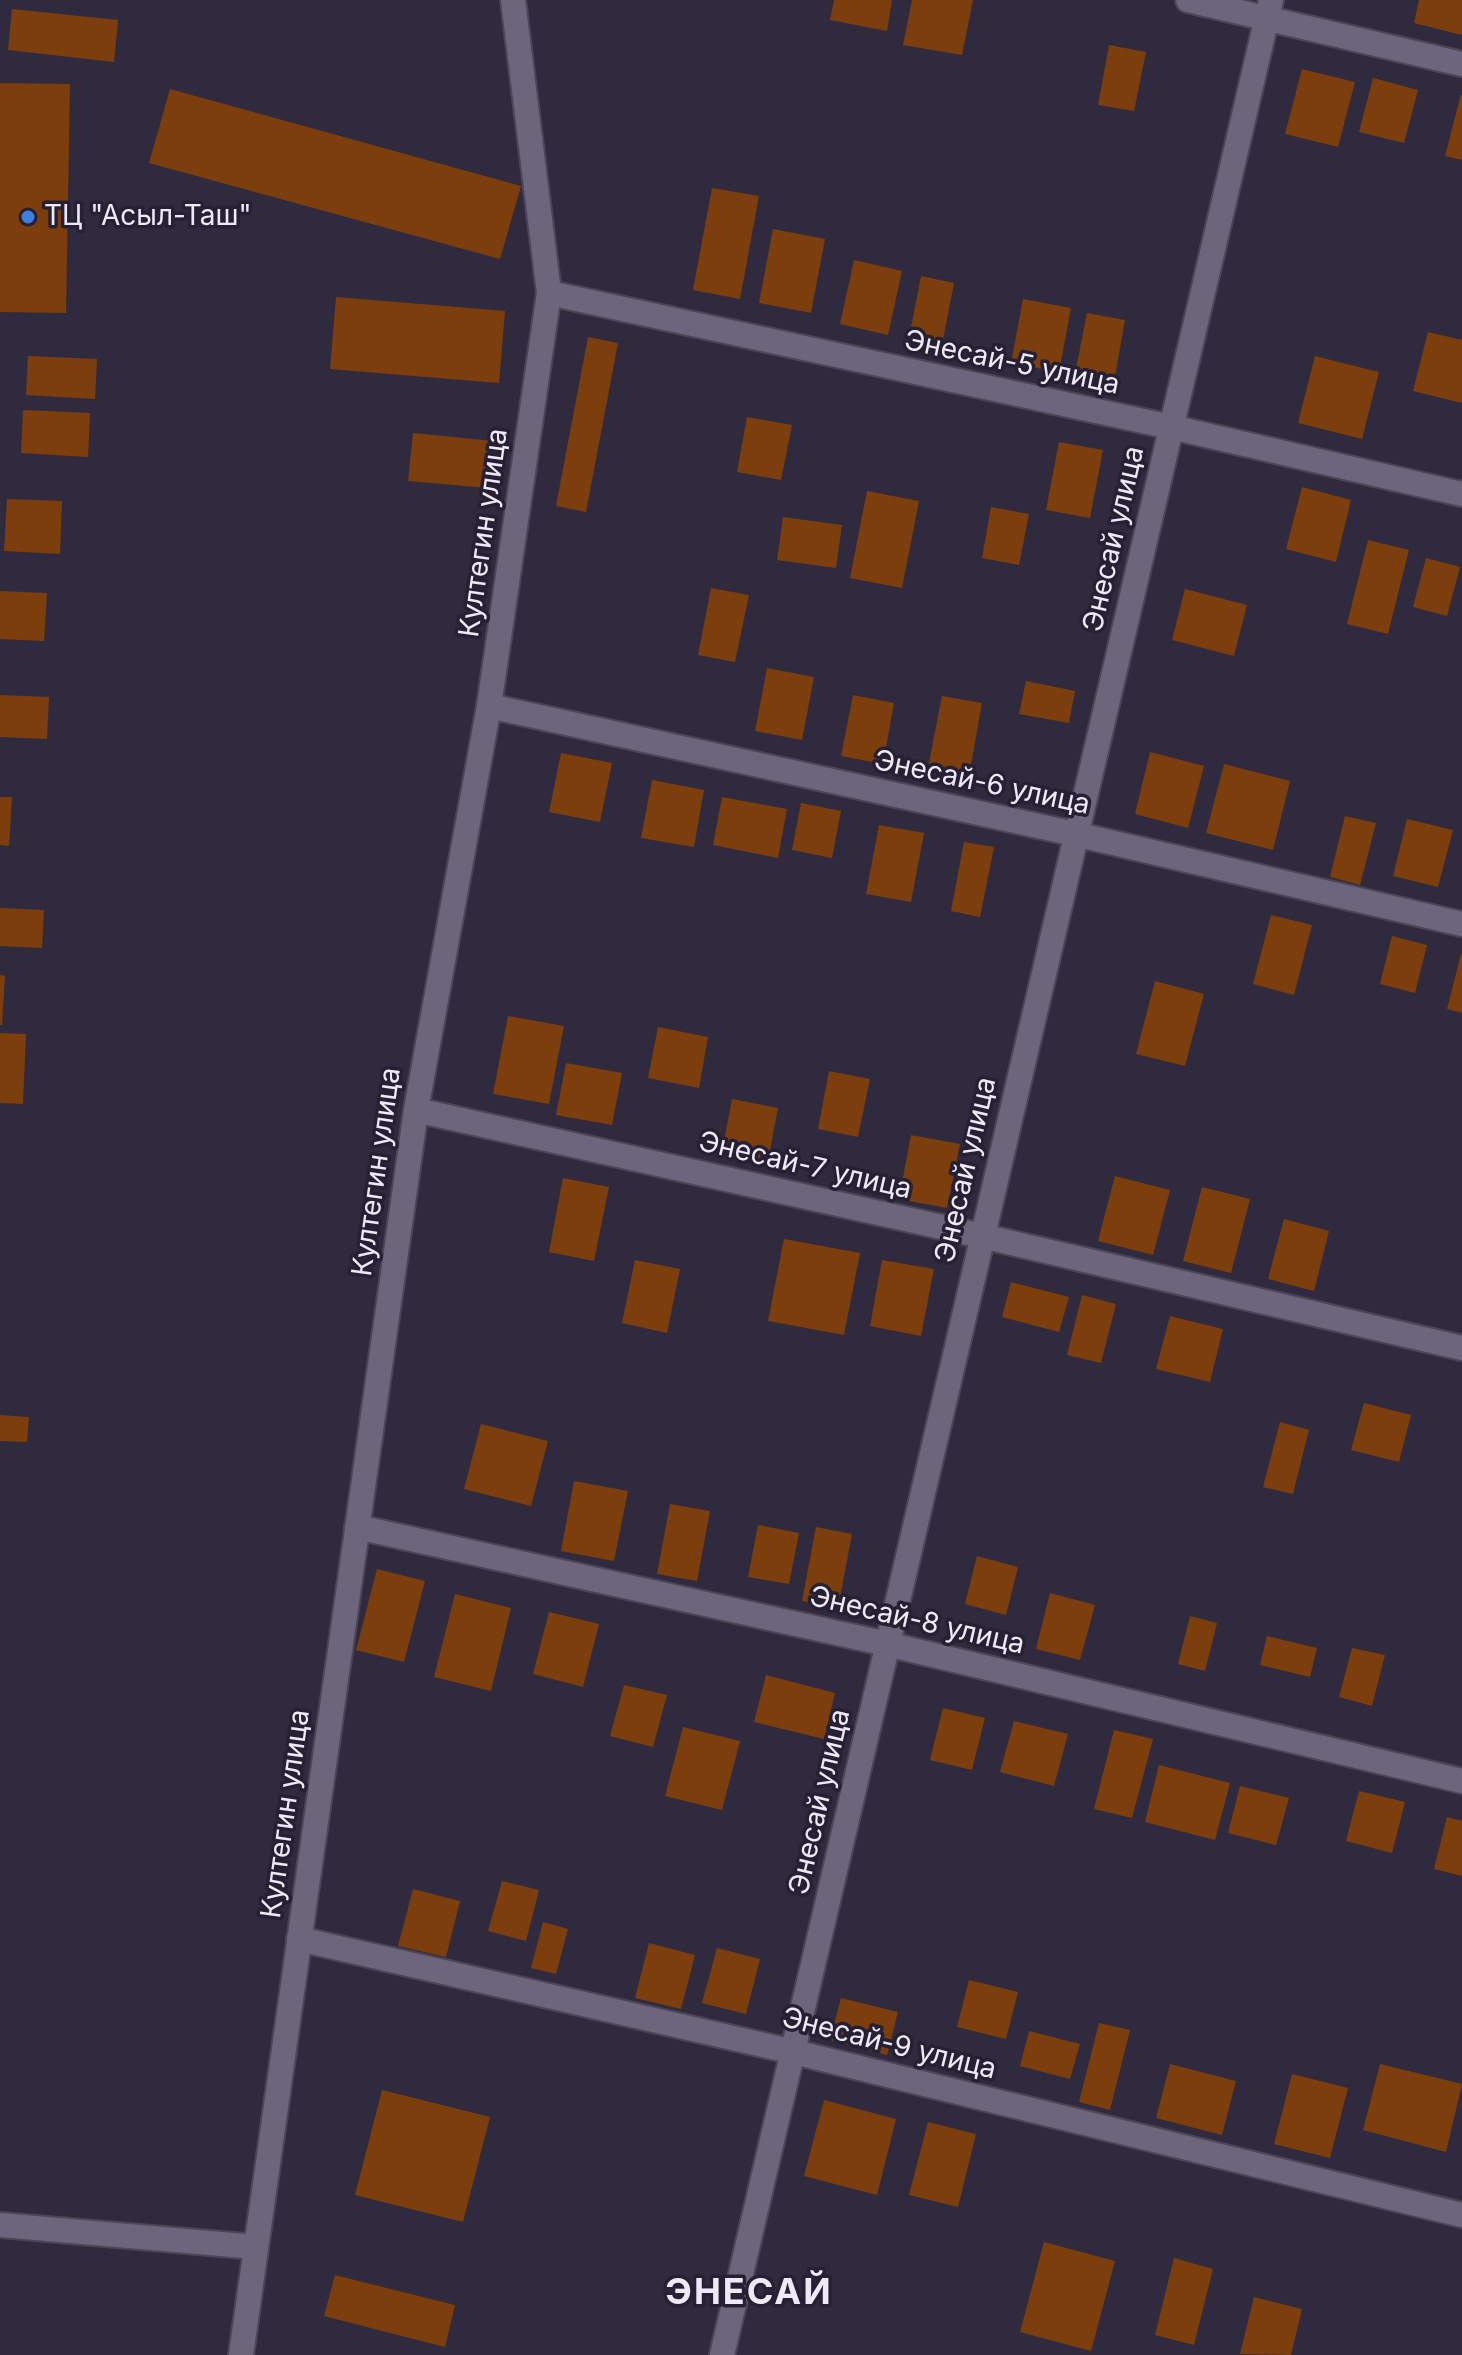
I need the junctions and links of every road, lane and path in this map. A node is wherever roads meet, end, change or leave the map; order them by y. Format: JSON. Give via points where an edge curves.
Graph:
{"nodes":[{"id":1,"x":513,"y":0,"type":"edge"},
{"id":2,"x":1188,"y":0,"type":"edge"},
{"id":3,"x":1269,"y":9,"type":"edge"},
{"id":4,"x":1462,"y":64,"type":"edge"},
{"id":5,"x":549,"y":293,"type":"junction"},
{"id":6,"x":1171,"y":427,"type":"junction"},
{"id":7,"x":1462,"y":494,"type":"edge"},
{"id":8,"x":489,"y":706,"type":"junction"},
{"id":9,"x":1075,"y":834,"type":"junction"},
{"id":10,"x":1462,"y":924,"type":"edge"},
{"id":11,"x":416,"y":1110,"type":"junction"},
{"id":12,"x":982,"y":1236,"type":"junction"},
{"id":13,"x":1462,"y":1348,"type":"edge"},
{"id":14,"x":357,"y":1527,"type":"junction"},
{"id":15,"x":887,"y":1644,"type":"junction"},
{"id":16,"x":1462,"y":1781,"type":"edge"},
{"id":17,"x":299,"y":1939,"type":"junction"},
{"id":18,"x":794,"y":2052,"type":"junction"},
{"id":19,"x":1462,"y":2215,"type":"edge"},
{"id":20,"x":0,"y":2225,"type":"edge"},
{"id":21,"x":256,"y":2247,"type":"junction"},
{"id":22,"x":241,"y":2355,"type":"edge"},
{"id":23,"x":722,"y":2355,"type":"edge"}],
"edges":[{"from":1,"to":5,"type":"street","name":"Култегин улица"},
{"from":2,"to":3,"type":"street"},
{"from":3,"to":4,"type":"street"},
{"from":3,"to":6,"type":"street","name":"Энесай улица"},
{"from":5,"to":6,"type":"street","name":"Энесай-5 улица"},
{"from":5,"to":8,"type":"street","name":"Култегин улица"},
{"from":6,"to":7,"type":"street","name":"Энесай-5 улица"},
{"from":6,"to":9,"type":"street","name":"Энесай улица"},
{"from":8,"to":9,"type":"street","name":"Энесай-6 улица"},
{"from":8,"to":11,"type":"street","name":"Култегин улица"},
{"from":9,"to":10,"type":"street","name":"Энесай-6 улица"},
{"from":9,"to":12,"type":"street","name":"Энесай улица"},
{"from":11,"to":12,"type":"street","name":"Энесай-7 улица"},
{"from":11,"to":14,"type":"street","name":"Култегин улица"},
{"from":12,"to":13,"type":"street","name":"Энесай-7 улица"},
{"from":12,"to":15,"type":"street","name":"Энесай улица"},
{"from":14,"to":15,"type":"street","name":"Энесай-8 улица"},
{"from":14,"to":17,"type":"street","name":"Култегин улица"},
{"from":15,"to":16,"type":"street","name":"Энесай-8 улица"},
{"from":15,"to":18,"type":"street","name":"Энесай улица"},
{"from":17,"to":18,"type":"street","name":"Энесай-9 улица"},
{"from":17,"to":21,"type":"street","name":"Култегин улица"},
{"from":18,"to":19,"type":"street","name":"Энесай-9 улица"},
{"from":18,"to":23,"type":"street","name":"Энесай улица"},
{"from":20,"to":21,"type":"street"},
{"from":21,"to":22,"type":"street","name":"Култегин улица"}]}
